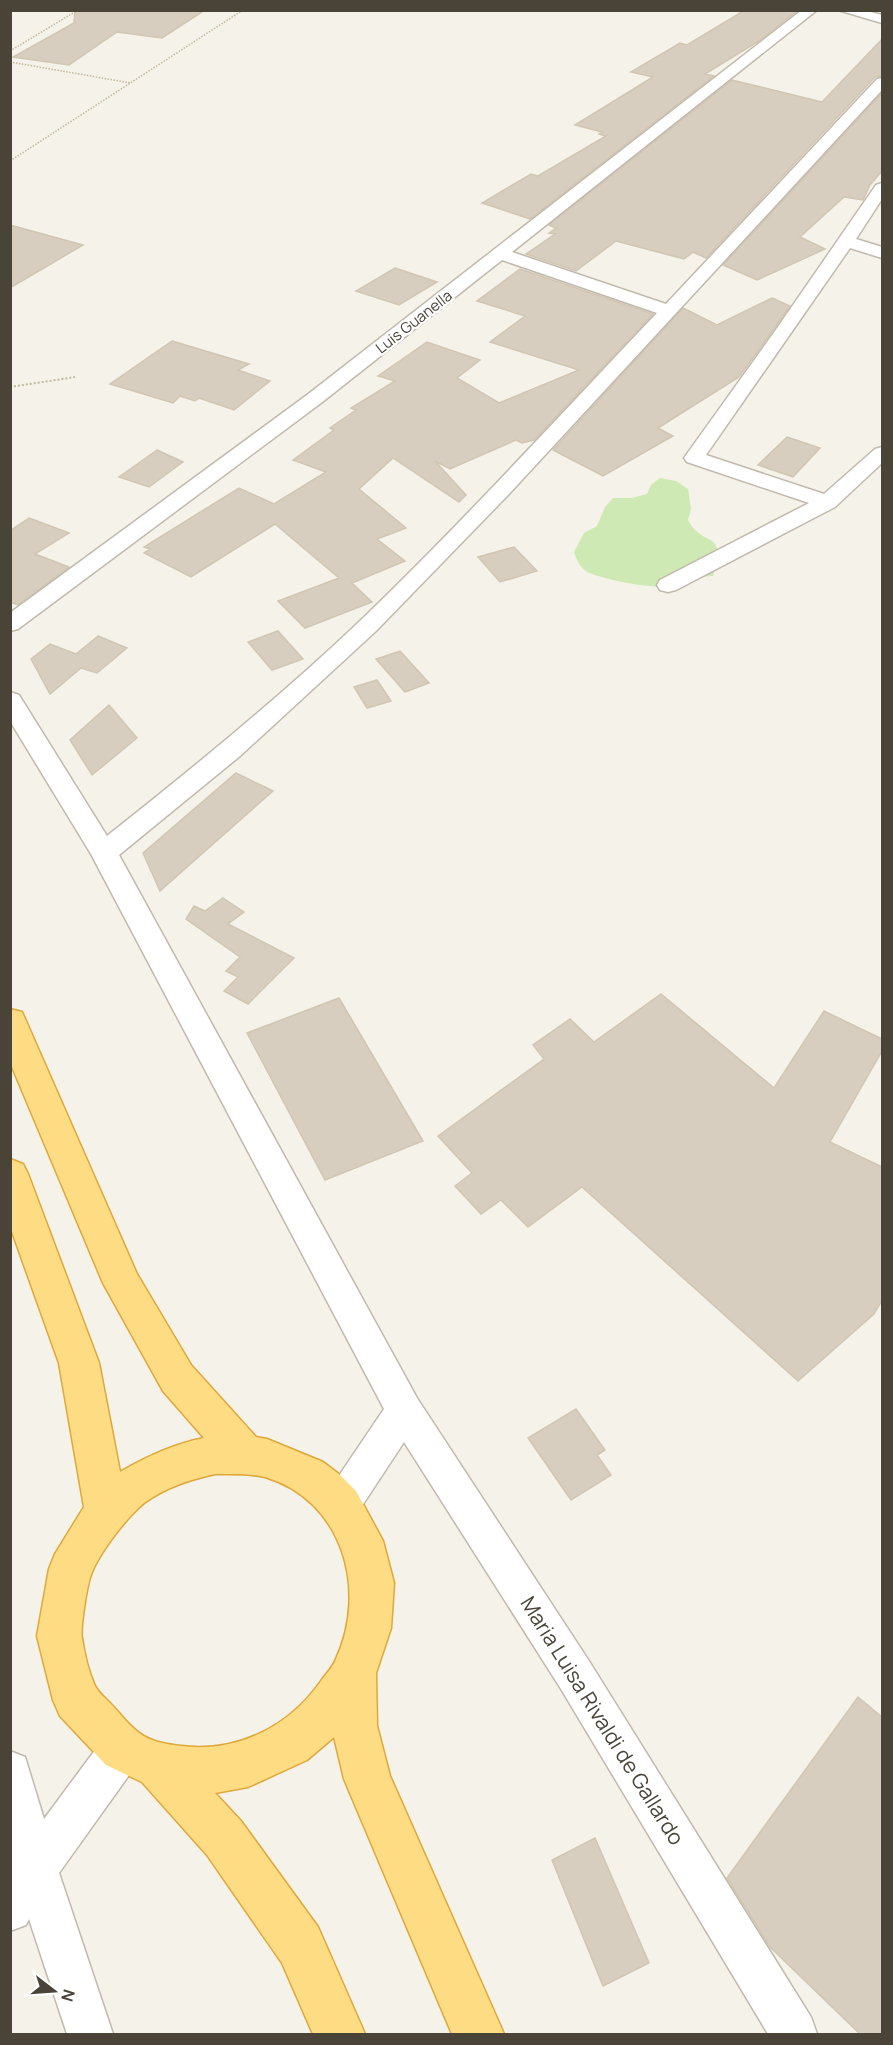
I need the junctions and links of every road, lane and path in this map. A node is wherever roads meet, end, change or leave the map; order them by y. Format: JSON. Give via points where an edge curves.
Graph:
{"nodes":[{"id":1,"x":78,"y":10,"type":"edge"},
{"id":2,"x":243,"y":10,"type":"edge"},
{"id":3,"x":811,"y":10,"type":"edge"},
{"id":4,"x":844,"y":10,"type":"edge"},
{"id":5,"x":882,"y":19,"type":"edge"},
{"id":6,"x":10,"y":51,"type":"edge"},
{"id":7,"x":10,"y":62,"type":"edge"},
{"id":8,"x":882,"y":82,"type":"edge"},
{"id":9,"x":131,"y":83,"type":"junction"},
{"id":10,"x":10,"y":161,"type":"edge"},
{"id":11,"x":882,"y":188,"type":"edge"},
{"id":12,"x":846,"y":241,"type":"junction"},
{"id":13,"x":882,"y":253,"type":"edge"},
{"id":14,"x":501,"y":254,"type":"junction"},
{"id":15,"x":670,"y":311,"type":"junction"},
{"id":16,"x":75,"y":377,"type":"dead end"},
{"id":17,"x":10,"y":387,"type":"edge"},
{"id":18,"x":882,"y":453,"type":"edge"},
{"id":19,"x":827,"y":502,"type":"junction"},
{"id":20,"x":668,"y":585,"type":"dead end"},
{"id":21,"x":10,"y":624,"type":"edge"},
{"id":22,"x":10,"y":700,"type":"edge"},
{"id":23,"x":104,"y":853,"type":"junction"},
{"id":24,"x":10,"y":1021,"type":"edge"},
{"id":25,"x":10,"y":1174,"type":"edge"},
{"id":26,"x":404,"y":1410,"type":"junction"},
{"id":27,"x":245,"y":1455,"type":"junction"},
{"id":28,"x":341,"y":1506,"type":"junction"},
{"id":29,"x":106,"y":1511,"type":"junction"},
{"id":30,"x":354,"y":1673,"type":"junction"},
{"id":31,"x":140,"y":1757,"type":"junction"},
{"id":32,"x":10,"y":1772,"type":"edge"},
{"id":33,"x":35,"y":1868,"type":"junction"},
{"id":34,"x":10,"y":1910,"type":"edge"},
{"id":35,"x":90,"y":2034,"type":"edge"},
{"id":36,"x":339,"y":2034,"type":"edge"},
{"id":37,"x":478,"y":2034,"type":"edge"},
{"id":38,"x":795,"y":2034,"type":"edge"}],
"edges":[{"from":1,"to":6,"type":"path"},
{"from":2,"to":9,"type":"path"},
{"from":3,"to":14,"type":"street","name":"Luis Guanella"},
{"from":4,"to":5,"type":"street"},
{"from":7,"to":9,"type":"path"},
{"from":8,"to":15,"type":"street"},
{"from":9,"to":10,"type":"path"},
{"from":11,"to":12,"type":"street"},
{"from":12,"to":13,"type":"street"},
{"from":12,"to":19,"type":"street","via":[[694,458]]},
{"from":14,"to":15,"type":"street"},
{"from":14,"to":21,"type":"street","name":"Luis Guanella","via":[[314,399]]},
{"from":15,"to":23,"type":"street","via":[[368,626],[231,750]]},
{"from":16,"to":17,"type":"path"},
{"from":18,"to":19,"type":"street"},
{"from":19,"to":20,"type":"street"},
{"from":22,"to":23,"type":"street","name":"Maria Luisa Rivaldi de Gallardo"},
{"from":23,"to":26,"type":"street","name":"Maria Luisa Rivaldi de Gallardo"},
{"from":24,"to":27,"type":"highway","via":[[122,1283],[177,1378]]},
{"from":25,"to":29,"type":"highway","via":[[79,1363]]},
{"from":26,"to":28,"type":"street"},
{"from":26,"to":38,"type":"street","name":"Maria Luisa Rivaldi de Gallardo","via":[[575,1675]]},
{"from":27,"to":28,"type":"highway","via":[[267,1458],[308,1476]]},
{"from":27,"to":29,"type":"highway","via":[[215,1455],[176,1465],[130,1489]]},
{"from":28,"to":30,"type":"highway","via":[[362,1541],[372,1583],[369,1628]]},
{"from":29,"to":31,"type":"highway","via":[[70,1569],[59,1636],[76,1700]]},
{"from":30,"to":31,"type":"highway","via":[[327,1713],[291,1744],[248,1764],[202,1772]]},
{"from":30,"to":37,"type":"highway","via":[[354,1726],[367,1779]]},
{"from":31,"to":33,"type":"street"},
{"from":31,"to":36,"type":"highway","via":[[224,1838],[300,1945]]},
{"from":32,"to":33,"type":"street"},
{"from":33,"to":34,"type":"street"},
{"from":33,"to":35,"type":"street"}]}
